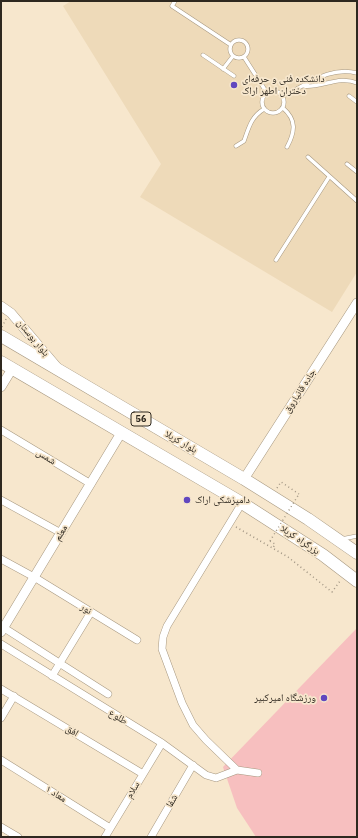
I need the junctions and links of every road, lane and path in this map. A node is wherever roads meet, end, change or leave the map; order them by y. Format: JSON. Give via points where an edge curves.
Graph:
{"nodes":[{"id":1,"x":175,"y":1,"type":"edge"},
{"id":2,"x":231,"y":45,"type":"junction"},
{"id":3,"x":203,"y":55,"type":"dead end"},
{"id":4,"x":233,"y":56,"type":"junction"},
{"id":5,"x":244,"y":57,"type":"junction"},
{"id":6,"x":223,"y":69,"type":"junction"},
{"id":7,"x":356,"y":73,"type":"edge"},
{"id":8,"x":234,"y":76,"type":"dead end"},
{"id":9,"x":355,"y":82,"type":"edge"},
{"id":10,"x":304,"y":86,"type":"junction"},
{"id":11,"x":268,"y":93,"type":"junction"},
{"id":12,"x":283,"y":96,"type":"junction"},
{"id":13,"x":349,"y":96,"type":"dead end"},
{"id":14,"x":357,"y":102,"type":"edge"},
{"id":15,"x":283,"y":108,"type":"junction"},
{"id":16,"x":264,"y":109,"type":"junction"},
{"id":17,"x":236,"y":146,"type":"dead end"},
{"id":18,"x":287,"y":147,"type":"dead end"},
{"id":19,"x":308,"y":157,"type":"dead end"},
{"id":20,"x":348,"y":164,"type":"dead end"},
{"id":21,"x":357,"y":172,"type":"edge"},
{"id":22,"x":329,"y":177,"type":"junction"},
{"id":23,"x":357,"y":201,"type":"edge"},
{"id":24,"x":276,"y":260,"type":"dead end"},
{"id":25,"x":357,"y":303,"type":"edge"},
{"id":26,"x":1,"y":306,"type":"edge"},
{"id":27,"x":7,"y":318,"type":"dead end"},
{"id":28,"x":1,"y":328,"type":"edge"},
{"id":29,"x":1,"y":336,"type":"edge"},
{"id":30,"x":1,"y":362,"type":"edge"},
{"id":31,"x":12,"y":368,"type":"junction"},
{"id":32,"x":62,"y":373,"type":"junction"},
{"id":33,"x":1,"y":388,"type":"edge"},
{"id":34,"x":1,"y":430,"type":"edge"},
{"id":35,"x":121,"y":433,"type":"junction"},
{"id":36,"x":244,"y":479,"type":"junction"},
{"id":37,"x":281,"y":482,"type":"dead end"},
{"id":38,"x":91,"y":484,"type":"junction"},
{"id":39,"x":1,"y":500,"type":"edge"},
{"id":40,"x":242,"y":503,"type":"junction"},
{"id":41,"x":237,"y":528,"type":"dead end"},
{"id":42,"x":61,"y":533,"type":"junction"},
{"id":43,"x":357,"y":536,"type":"edge"},
{"id":44,"x":338,"y":540,"type":"junction"},
{"id":45,"x":273,"y":548,"type":"junction"},
{"id":46,"x":357,"y":554,"type":"edge"},
{"id":47,"x":1,"y":560,"type":"edge"},
{"id":48,"x":346,"y":572,"type":"junction"},
{"id":49,"x":34,"y":578,"type":"junction"},
{"id":50,"x":357,"y":581,"type":"edge"},
{"id":51,"x":91,"y":612,"type":"junction"},
{"id":52,"x":2,"y":628,"type":"edge"},
{"id":53,"x":137,"y":640,"type":"dead end"},
{"id":54,"x":1,"y":644,"type":"edge"},
{"id":55,"x":60,"y":663,"type":"junction"},
{"id":56,"x":52,"y":676,"type":"junction"},
{"id":57,"x":1,"y":688,"type":"edge"},
{"id":58,"x":108,"y":694,"type":"dead end"},
{"id":59,"x":14,"y":696,"type":"junction"},
{"id":60,"x":1,"y":718,"type":"edge"},
{"id":61,"x":162,"y":743,"type":"junction"},
{"id":62,"x":1,"y":760,"type":"edge"},
{"id":63,"x":193,"y":766,"type":"junction"},
{"id":64,"x":237,"y":770,"type":"junction"},
{"id":65,"x":258,"y":773,"type":"dead end"},
{"id":66,"x":143,"y":774,"type":"junction"},
{"id":67,"x":1,"y":827,"type":"edge"},
{"id":68,"x":110,"y":828,"type":"junction"},
{"id":69,"x":18,"y":837,"type":"edge"},
{"id":70,"x":105,"y":837,"type":"edge"},
{"id":71,"x":151,"y":837,"type":"edge"}],
"edges":[{"from":1,"to":2,"type":"lane","via":[[172,6]]},
{"from":2,"to":4,"type":"lane"},
{"from":2,"to":5,"type":"lane","via":[[238,40],[246,44],[248,49]]},
{"from":3,"to":6,"type":"lane"},
{"from":4,"to":5,"type":"lane"},
{"from":4,"to":6,"type":"lane"},
{"from":5,"to":11,"type":"lane"},
{"from":6,"to":8,"type":"lane"},
{"from":7,"to":9,"type":"lane"},
{"from":7,"to":10,"type":"lane","via":[[336,72],[312,79]]},
{"from":9,"to":10,"type":"lane","via":[[337,80],[313,87]]},
{"from":10,"to":12,"type":"lane"},
{"from":11,"to":12,"type":"lane","via":[[274,91]]},
{"from":11,"to":16,"type":"lane","via":[[263,99]]},
{"from":12,"to":15,"type":"lane"},
{"from":13,"to":14,"type":"lane"},
{"from":15,"to":16,"type":"lane","via":[[273,114]]},
{"from":15,"to":18,"type":"lane","via":[[294,122],[293,135]]},
{"from":16,"to":17,"type":"lane","via":[[252,119],[244,141]]},
{"from":19,"to":22,"type":"lane"},
{"from":20,"to":21,"type":"lane"},
{"from":22,"to":23,"type":"lane"},
{"from":22,"to":24,"type":"lane"},
{"from":25,"to":36,"type":"street","name":"جاده قانیاروق"},
{"from":26,"to":32,"type":"street","name":"بلوار بوستان","via":[[11,313]]},
{"from":27,"to":28,"type":"path"},
{"from":29,"to":32,"type":"highway","name":"بلوار کربلا","number":"56"},
{"from":30,"to":31,"type":"highway","number":"56"},
{"from":31,"to":33,"type":"street"},
{"from":31,"to":35,"type":"highway","number":"56"},
{"from":32,"to":36,"type":"highway","name":"بلوار کربلا","number":"56"},
{"from":34,"to":38,"type":"street","name":"شمس"},
{"from":35,"to":38,"type":"street","name":"معلم"},
{"from":35,"to":40,"type":"highway","number":"56"},
{"from":36,"to":44,"type":"highway","name":"بلوار کربلا","number":"56"},
{"from":37,"to":45,"type":"path","bridge":true,"via":[[300,494],[270,541],[275,544]]},
{"from":38,"to":42,"type":"street","name":"معلم"},
{"from":39,"to":42,"type":"street"},
{"from":40,"to":48,"type":"highway","name":"بزرگراه کربلا","number":"56"},
{"from":40,"to":64,"type":"street","via":[[167,626],[162,646],[182,703],[193,725]]},
{"from":41,"to":45,"type":"path"},
{"from":42,"to":49,"type":"street","name":"معلم"},
{"from":43,"to":44,"type":"lane"},
{"from":44,"to":46,"type":"highway","name":"بلوار کربلا","number":"56"},
{"from":45,"to":48,"type":"path","via":[[298,564],[332,592]]},
{"from":47,"to":49,"type":"street","name":"نور"},
{"from":48,"to":50,"type":"highway","name":"بزرگراه کربلا","number":"56"},
{"from":49,"to":51,"type":"street","name":"نور"},
{"from":49,"to":52,"type":"street","name":"معلم"},
{"from":51,"to":53,"type":"street","name":"نور"},
{"from":51,"to":55,"type":"street"},
{"from":52,"to":55,"type":"street"},
{"from":54,"to":56,"type":"street","name":"طلوع"},
{"from":55,"to":56,"type":"street"},
{"from":55,"to":58,"type":"street"},
{"from":56,"to":61,"type":"street","name":"طلوع"},
{"from":57,"to":59,"type":"street","name":"افق"},
{"from":59,"to":60,"type":"street"},
{"from":59,"to":66,"type":"street","name":"افق"},
{"from":61,"to":63,"type":"street","name":"طلوع"},
{"from":61,"to":66,"type":"street","name":"سلام"},
{"from":62,"to":68,"type":"street","name":"معاد ۱"},
{"from":63,"to":64,"type":"street","name":"طلوع","via":[[216,778]]},
{"from":63,"to":71,"type":"street","name":"شفا"},
{"from":64,"to":65,"type":"street"},
{"from":66,"to":68,"type":"street","name":"سلام"},
{"from":67,"to":69,"type":"street"},
{"from":68,"to":70,"type":"street","name":"سلام"}]}
